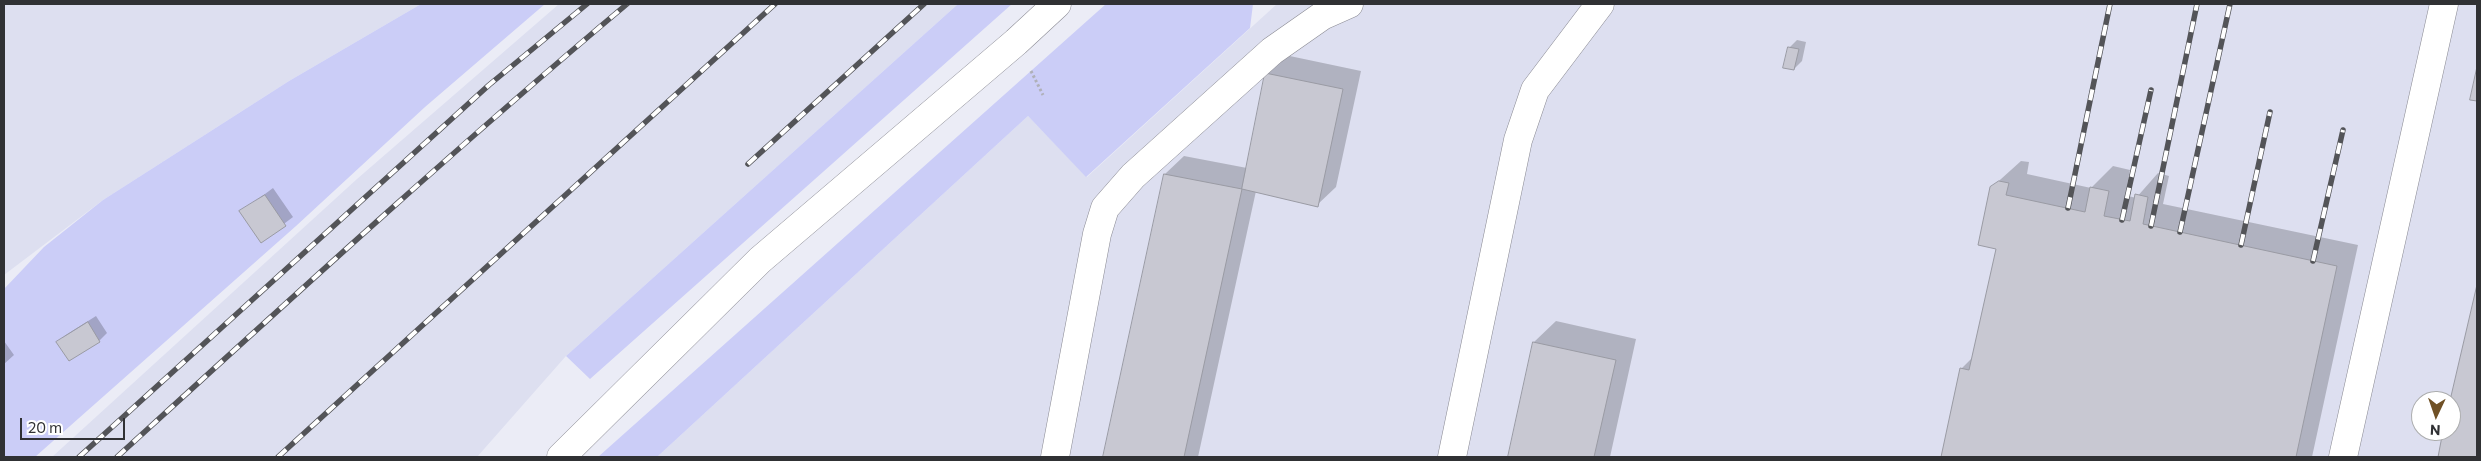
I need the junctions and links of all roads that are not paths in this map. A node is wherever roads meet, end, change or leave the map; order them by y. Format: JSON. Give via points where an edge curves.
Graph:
{"nodes":[{"id":1,"x":1057,"y":4,"type":"edge"},
{"id":2,"x":1349,"y":4,"type":"edge"},
{"id":3,"x":1600,"y":4,"type":"edge"},
{"id":4,"x":2444,"y":4,"type":"edge"},
{"id":5,"x":561,"y":457,"type":"edge"},
{"id":6,"x":1055,"y":457,"type":"edge"},
{"id":7,"x":1452,"y":457,"type":"edge"},
{"id":8,"x":2343,"y":457,"type":"edge"}],
"edges":[{"from":1,"to":5,"type":"street","via":[[760,260]]},
{"from":2,"to":6,"type":"street","via":[[1322,16],[1272,51],[1133,176],[1106,208],[1098,234]]},
{"from":3,"to":7,"type":"street","via":[[1535,90],[1518,140]]},
{"from":4,"to":8,"type":"street"}]}
